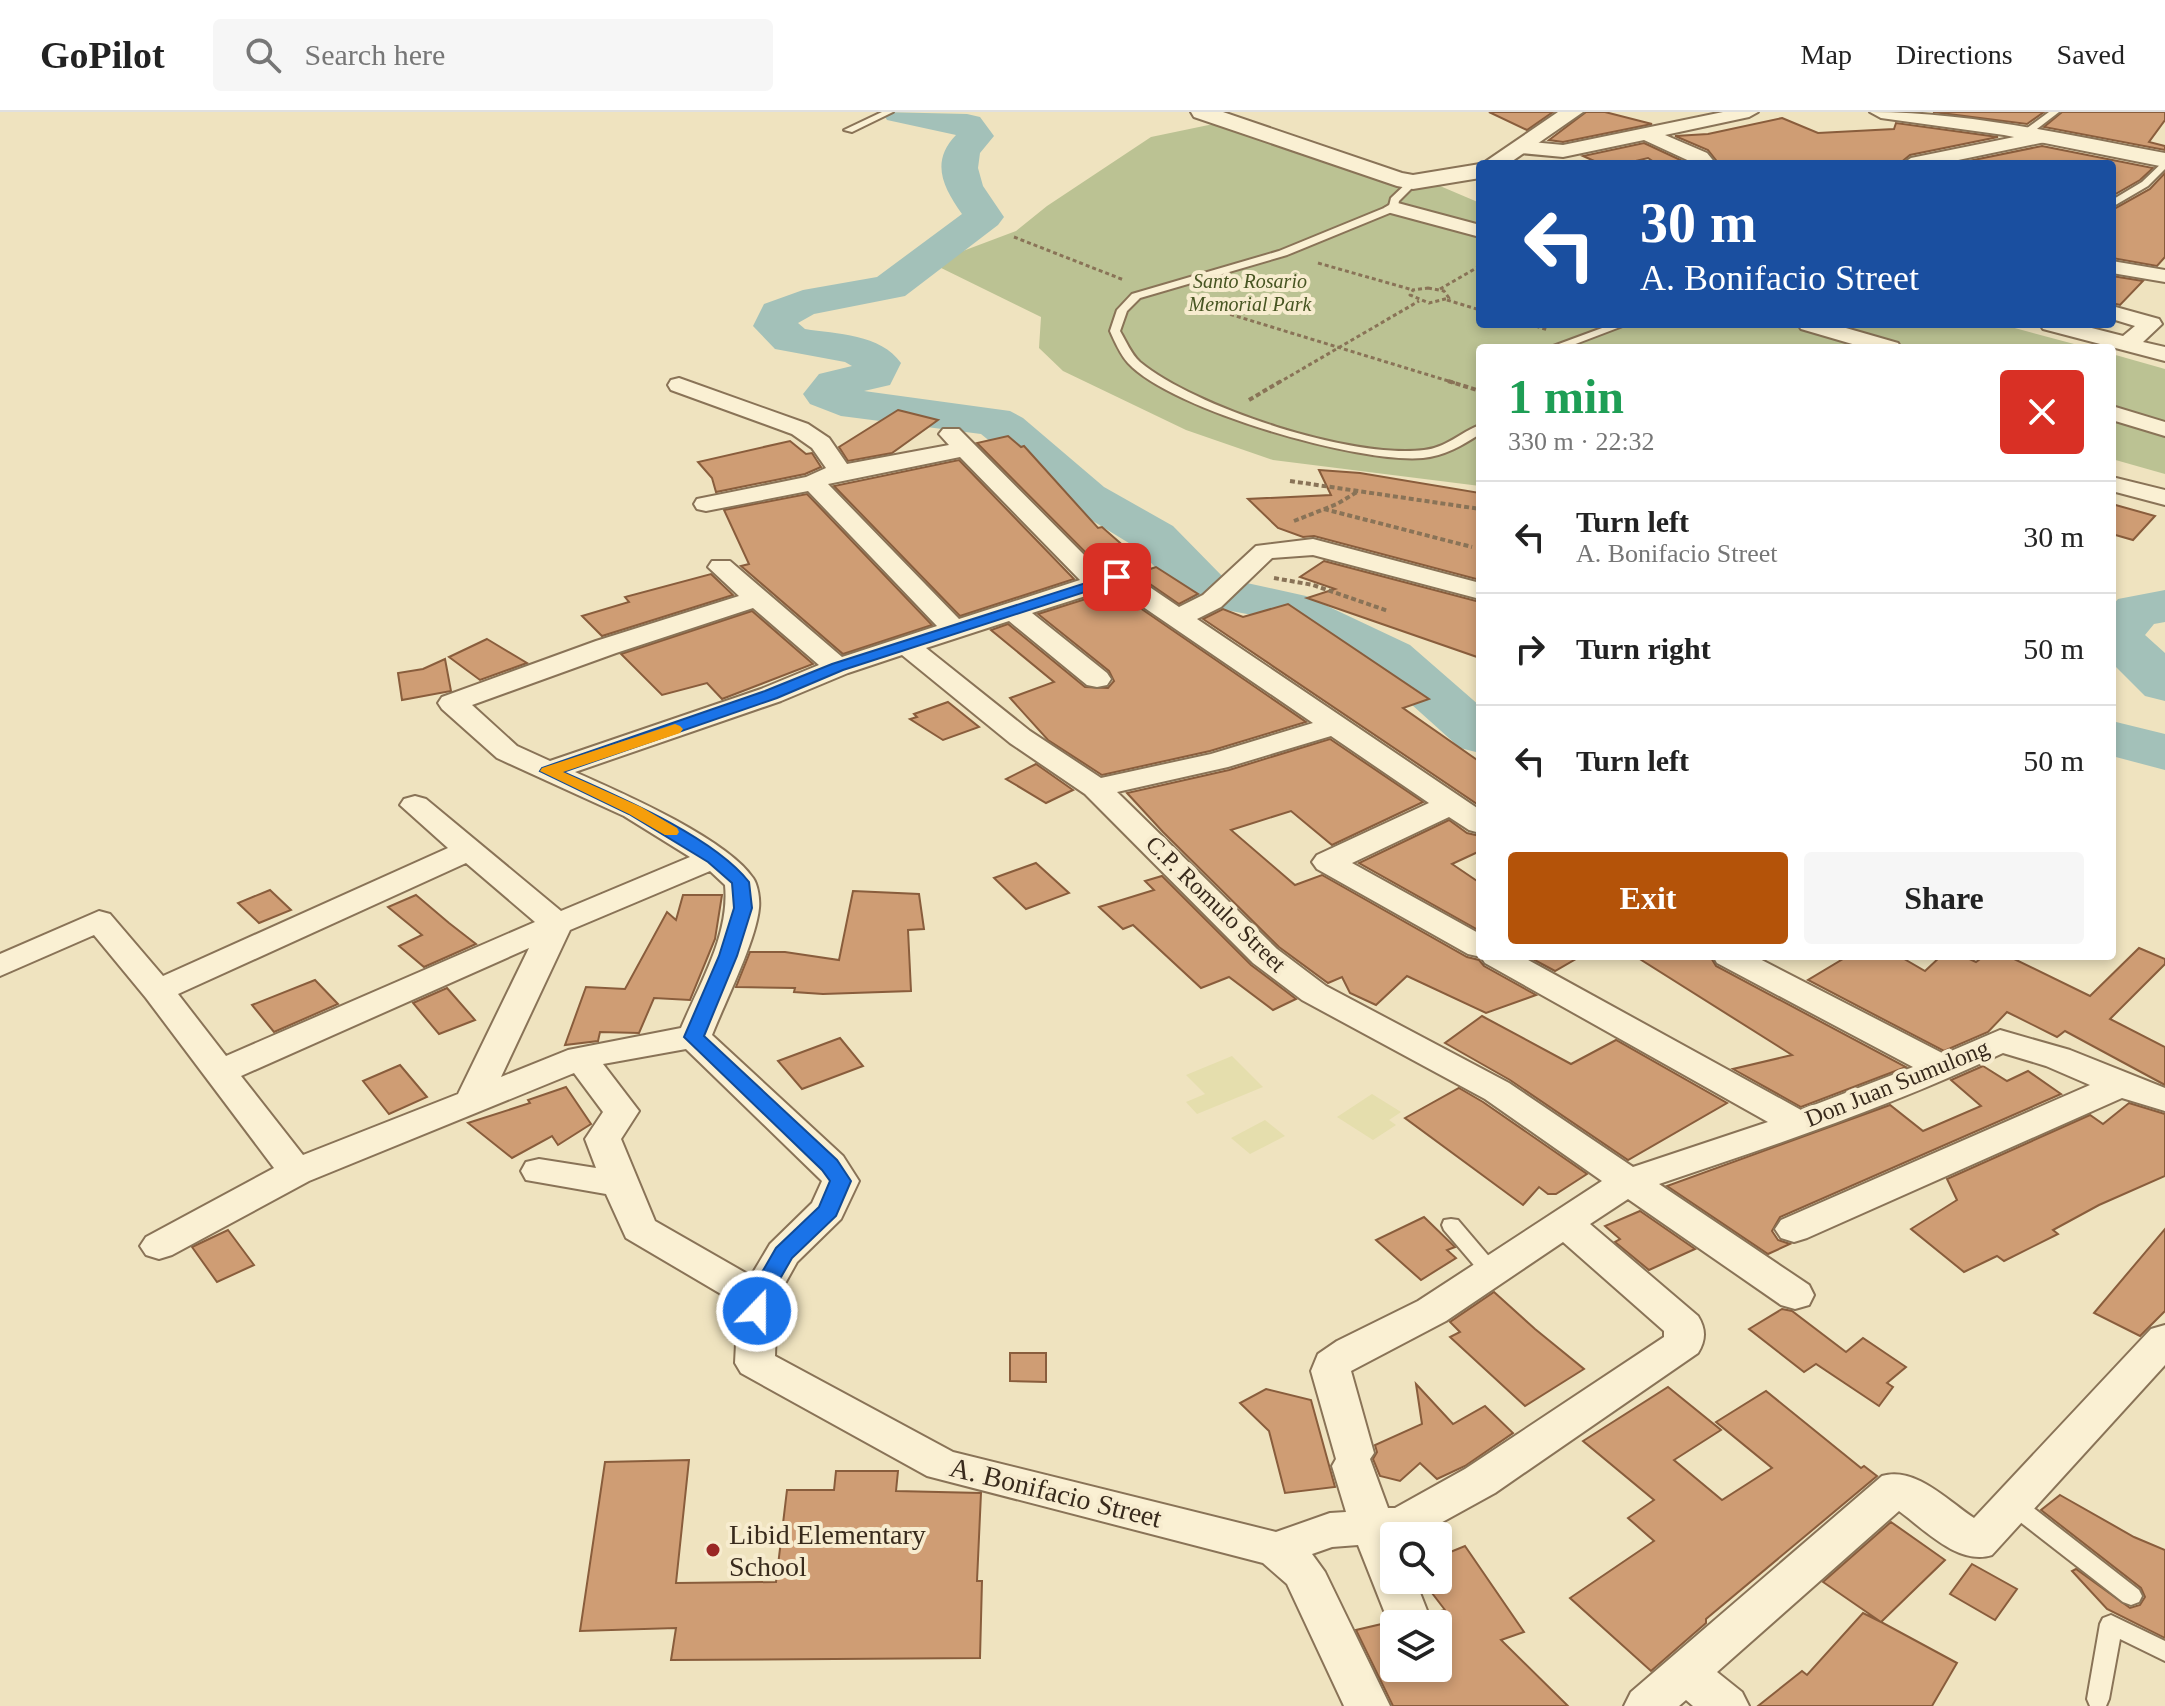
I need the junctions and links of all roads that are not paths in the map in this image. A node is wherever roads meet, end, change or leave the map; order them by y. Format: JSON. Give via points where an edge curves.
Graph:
{"nodes":[{"id":1,"x":1202,"y":112,"type":"edge"},
{"id":2,"x":1572,"y":112,"type":"edge"},
{"id":3,"x":1749,"y":112,"type":"edge"},
{"id":4,"x":1881,"y":112,"type":"edge"},
{"id":5,"x":2055,"y":112,"type":"edge"},
{"id":6,"x":887,"y":113,"type":"edge"},
{"id":7,"x":901,"y":114,"type":"dead end"},
{"id":8,"x":868,"y":128,"type":"dead end"},
{"id":9,"x":849,"y":130,"type":"dead end"},
{"id":10,"x":1649,"y":135,"type":"junction"},
{"id":11,"x":2035,"y":135,"type":"junction"},
{"id":12,"x":1520,"y":147,"type":"junction"},
{"id":13,"x":1499,"y":160,"type":"edge"},
{"id":14,"x":1703,"y":160,"type":"edge"},
{"id":15,"x":1928,"y":160,"type":"edge"},
{"id":16,"x":2165,"y":161,"type":"edge"},
{"id":17,"x":1476,"y":172,"type":"edge"},
{"id":18,"x":1413,"y":182,"type":"junction"},
{"id":19,"x":2116,"y":202,"type":"edge"},
{"id":20,"x":1394,"y":208,"type":"junction"},
{"id":21,"x":1476,"y":230,"type":"edge"},
{"id":22,"x":2116,"y":268,"type":"edge"},
{"id":23,"x":2165,"y":276,"type":"edge"},
{"id":24,"x":2116,"y":313,"type":"edge"},
{"id":25,"x":1612,"y":328,"type":"edge"},
{"id":26,"x":1822,"y":328,"type":"edge"},
{"id":27,"x":2067,"y":328,"type":"edge"},
{"id":28,"x":2128,"y":343,"type":"junction"},
{"id":29,"x":1566,"y":344,"type":"edge"},
{"id":30,"x":1876,"y":344,"type":"edge"},
{"id":31,"x":2165,"y":354,"type":"edge"},
{"id":32,"x":679,"y":385,"type":"dead end"},
{"id":33,"x":2116,"y":414,"type":"edge"},
{"id":34,"x":2165,"y":429,"type":"edge"},
{"id":35,"x":1476,"y":432,"type":"edge"},
{"id":36,"x":841,"y":473,"type":"junction"},
{"id":37,"x":814,"y":483,"type":"junction"},
{"id":38,"x":2116,"y":485,"type":"edge"},
{"id":39,"x":2165,"y":498,"type":"edge"},
{"id":40,"x":706,"y":504,"type":"dead end"},
{"id":41,"x":721,"y":567,"type":"dead end"},
{"id":42,"x":1097,"y":583,"type":"junction"},
{"id":43,"x":1476,"y":590,"type":"edge"},
{"id":44,"x":755,"y":599,"type":"junction"},
{"id":45,"x":1013,"y":611,"type":"junction"},
{"id":46,"x":1180,"y":617,"type":"junction"},
{"id":47,"x":955,"y":630,"type":"junction"},
{"id":48,"x":907,"y":646,"type":"junction"},
{"id":49,"x":838,"y":667,"type":"junction"},
{"id":50,"x":1097,"y":679,"type":"dead end"},
{"id":51,"x":1333,"y":726,"type":"junction"},
{"id":52,"x":548,"y":771,"type":"junction"},
{"id":53,"x":1096,"y":788,"type":"junction"},
{"id":54,"x":415,"y":805,"type":"dead end"},
{"id":55,"x":1450,"y":805,"type":"junction"},
{"id":56,"x":1476,"y":821,"type":"edge"},
{"id":57,"x":469,"y":850,"type":"junction"},
{"id":58,"x":714,"y":858,"type":"junction"},
{"id":59,"x":557,"y":924,"type":"junction"},
{"id":60,"x":1476,"y":945,"type":"edge"},
{"id":61,"x":1504,"y":960,"type":"edge"},
{"id":62,"x":1737,"y":960,"type":"edge"},
{"id":63,"x":0,"y":966,"type":"edge"},
{"id":64,"x":158,"y":991,"type":"junction"},
{"id":65,"x":694,"y":1037,"type":"junction"},
{"id":66,"x":580,"y":1058,"type":"junction"},
{"id":67,"x":1943,"y":1068,"type":"junction"},
{"id":68,"x":220,"y":1072,"type":"junction"},
{"id":69,"x":2120,"y":1085,"type":"junction"},
{"id":70,"x":2165,"y":1100,"type":"edge"},
{"id":71,"x":472,"y":1101,"type":"junction"},
{"id":72,"x":1799,"y":1124,"type":"junction"},
{"id":73,"x":539,"y":1171,"type":"dead end"},
{"id":74,"x":296,"y":1172,"type":"junction"},
{"id":75,"x":1627,"y":1182,"type":"junction"},
{"id":76,"x":622,"y":1184,"type":"junction"},
{"id":77,"x":1564,"y":1222,"type":"junction"},
{"id":78,"x":1451,"y":1225,"type":"dead end"},
{"id":79,"x":1794,"y":1229,"type":"dead end"},
{"id":80,"x":159,"y":1246,"type":"dead end"},
{"id":81,"x":1491,"y":1272,"type":"junction"},
{"id":82,"x":1795,"y":1295,"type":"dead end"},
{"id":83,"x":758,"y":1298,"type":"junction"},
{"id":84,"x":2165,"y":1339,"type":"edge"},
{"id":85,"x":2014,"y":1505,"type":"junction"},
{"id":86,"x":1373,"y":1529,"type":"junction"},
{"id":87,"x":1276,"y":1549,"type":"junction"},
{"id":88,"x":2131,"y":1596,"type":"dead end"},
{"id":89,"x":1405,"y":1610,"type":"edge"},
{"id":90,"x":2165,"y":1652,"type":"edge"},
{"id":91,"x":1685,"y":1673,"type":"junction"},
{"id":92,"x":2098,"y":1699,"type":"dead end"},
{"id":93,"x":1367,"y":1706,"type":"edge"},
{"id":94,"x":1647,"y":1706,"type":"edge"},
{"id":95,"x":1726,"y":1706,"type":"edge"}],
"edges":[{"from":1,"to":18,"type":"street"},
{"from":2,"to":12,"type":"street"},
{"from":3,"to":10,"type":"street"},
{"from":4,"to":11,"type":"street"},
{"from":5,"to":11,"type":"lane"},
{"from":6,"to":9,"type":"lane"},
{"from":7,"to":8,"type":"lane"},
{"from":10,"to":12,"type":"street","via":[[1563,151]]},
{"from":10,"to":14,"type":"street"},
{"from":11,"to":15,"type":"street"},
{"from":11,"to":16,"type":"street"},
{"from":12,"to":13,"type":"street"},
{"from":16,"to":19,"type":"lane","via":[[2145,184]]},
{"from":17,"to":18,"type":"street"},
{"from":18,"to":20,"type":"lane","via":[[1394,200]]},
{"from":20,"to":21,"type":"street"},
{"from":20,"to":35,"type":"lane","via":[[1283,253],[1136,296],[1122,310],[1115,331],[1133,362],[1158,379],[1265,426],[1397,455],[1458,445]]},
{"from":22,"to":23,"type":"street"},
{"from":24,"to":28,"type":"street","via":[[2151,324]]},
{"from":25,"to":29,"type":"lane"},
{"from":26,"to":30,"type":"street"},
{"from":27,"to":28,"type":"street"},
{"from":28,"to":31,"type":"street"},
{"from":32,"to":36,"type":"street","via":[[800,429],[821,443]]},
{"from":33,"to":34,"type":"street"},
{"from":36,"to":37,"type":"street"},
{"from":36,"to":42,"type":"street","via":[[958,441]]},
{"from":37,"to":40,"type":"street"},
{"from":37,"to":47,"type":"street"},
{"from":38,"to":39,"type":"street"},
{"from":41,"to":44,"type":"street"},
{"from":42,"to":45,"type":"street"},
{"from":42,"to":46,"type":"street","via":[[1117,577]]},
{"from":43,"to":46,"type":"street","via":[[1313,547],[1265,551],[1228,587]]},
{"from":44,"to":49,"type":"street"},
{"from":44,"to":52,"type":"street","via":[[452,703],[507,752]]},
{"from":45,"to":47,"type":"street"},
{"from":45,"to":50,"type":"street"},
{"from":46,"to":51,"type":"street"},
{"from":47,"to":48,"type":"street"},
{"from":48,"to":49,"type":"street"},
{"from":48,"to":53,"type":"street","name":"C.P. Romulo Street","via":[[1020,737]]},
{"from":49,"to":52,"type":"street"},
{"from":51,"to":53,"type":"street","via":[[1218,761]]},
{"from":51,"to":55,"type":"street"},
{"from":52,"to":58,"type":"street","via":[[635,810]]},
{"from":53,"to":75,"type":"street","name":"C.P. Romulo Street","via":[[1265,956],[1314,993],[1497,1091]]},
{"from":54,"to":57,"type":"street"},
{"from":55,"to":56,"type":"street"},
{"from":55,"to":60,"type":"street","via":[[1328,862]]},
{"from":57,"to":59,"type":"street"},
{"from":57,"to":64,"type":"street"},
{"from":58,"to":59,"type":"street"},
{"from":58,"to":65,"type":"street","via":[[740,882],[743,908]]},
{"from":59,"to":68,"type":"street"},
{"from":59,"to":71,"type":"street"},
{"from":61,"to":72,"type":"street"},
{"from":62,"to":67,"type":"street"},
{"from":63,"to":64,"type":"street","via":[[99,921]]},
{"from":64,"to":68,"type":"street"},
{"from":65,"to":66,"type":"street"},
{"from":65,"to":83,"type":"street","name":"A. Bonifacio Street","via":[[841,1181],[828,1210],[783,1253]]},
{"from":66,"to":71,"type":"street"},
{"from":66,"to":76,"type":"street","via":[[621,1111],[603,1139]]},
{"from":67,"to":69,"type":"street","name":"Don Juan Sumulong","via":[[2000,1041],[2058,1058]]},
{"from":67,"to":72,"type":"street","name":"Don Juan Sumulong"},
{"from":68,"to":74,"type":"street"},
{"from":69,"to":70,"type":"street","name":"Don Juan Sumulong"},
{"from":69,"to":79,"type":"street"},
{"from":71,"to":74,"type":"street"},
{"from":72,"to":75,"type":"street","name":"Don Juan Sumulong"},
{"from":73,"to":76,"type":"street"},
{"from":74,"to":80,"type":"street"},
{"from":75,"to":77,"type":"street","name":"Don Juan Sumulong"},
{"from":75,"to":82,"type":"street","name":"C.P. Romulo Street"},
{"from":76,"to":83,"type":"street","via":[[639,1229]]},
{"from":77,"to":81,"type":"street","name":"Don Juan Sumulong"},
{"from":77,"to":86,"type":"street","via":[[1684,1326],[1684,1343],[1480,1481],[1402,1524]]},
{"from":78,"to":81,"type":"lane"},
{"from":81,"to":86,"type":"street","name":"Don Juan Sumulong","via":[[1432,1311],[1332,1364]]},
{"from":83,"to":87,"type":"street","name":"A. Bonifacio Street","via":[[755,1363],[942,1465]]},
{"from":84,"to":85,"type":"street"},
{"from":85,"to":88,"type":"lane"},
{"from":85,"to":91,"type":"street","via":[[1977,1543],[1897,1488]]},
{"from":86,"to":87,"type":"street","via":[[1330,1530]]},
{"from":86,"to":89,"type":"street"},
{"from":87,"to":93,"type":"street","name":"A. Bonifacio Street","via":[[1303,1572]]},
{"from":90,"to":92,"type":"lane","via":[[2111,1624]]},
{"from":91,"to":94,"type":"street"},
{"from":91,"to":95,"type":"street"}]}
